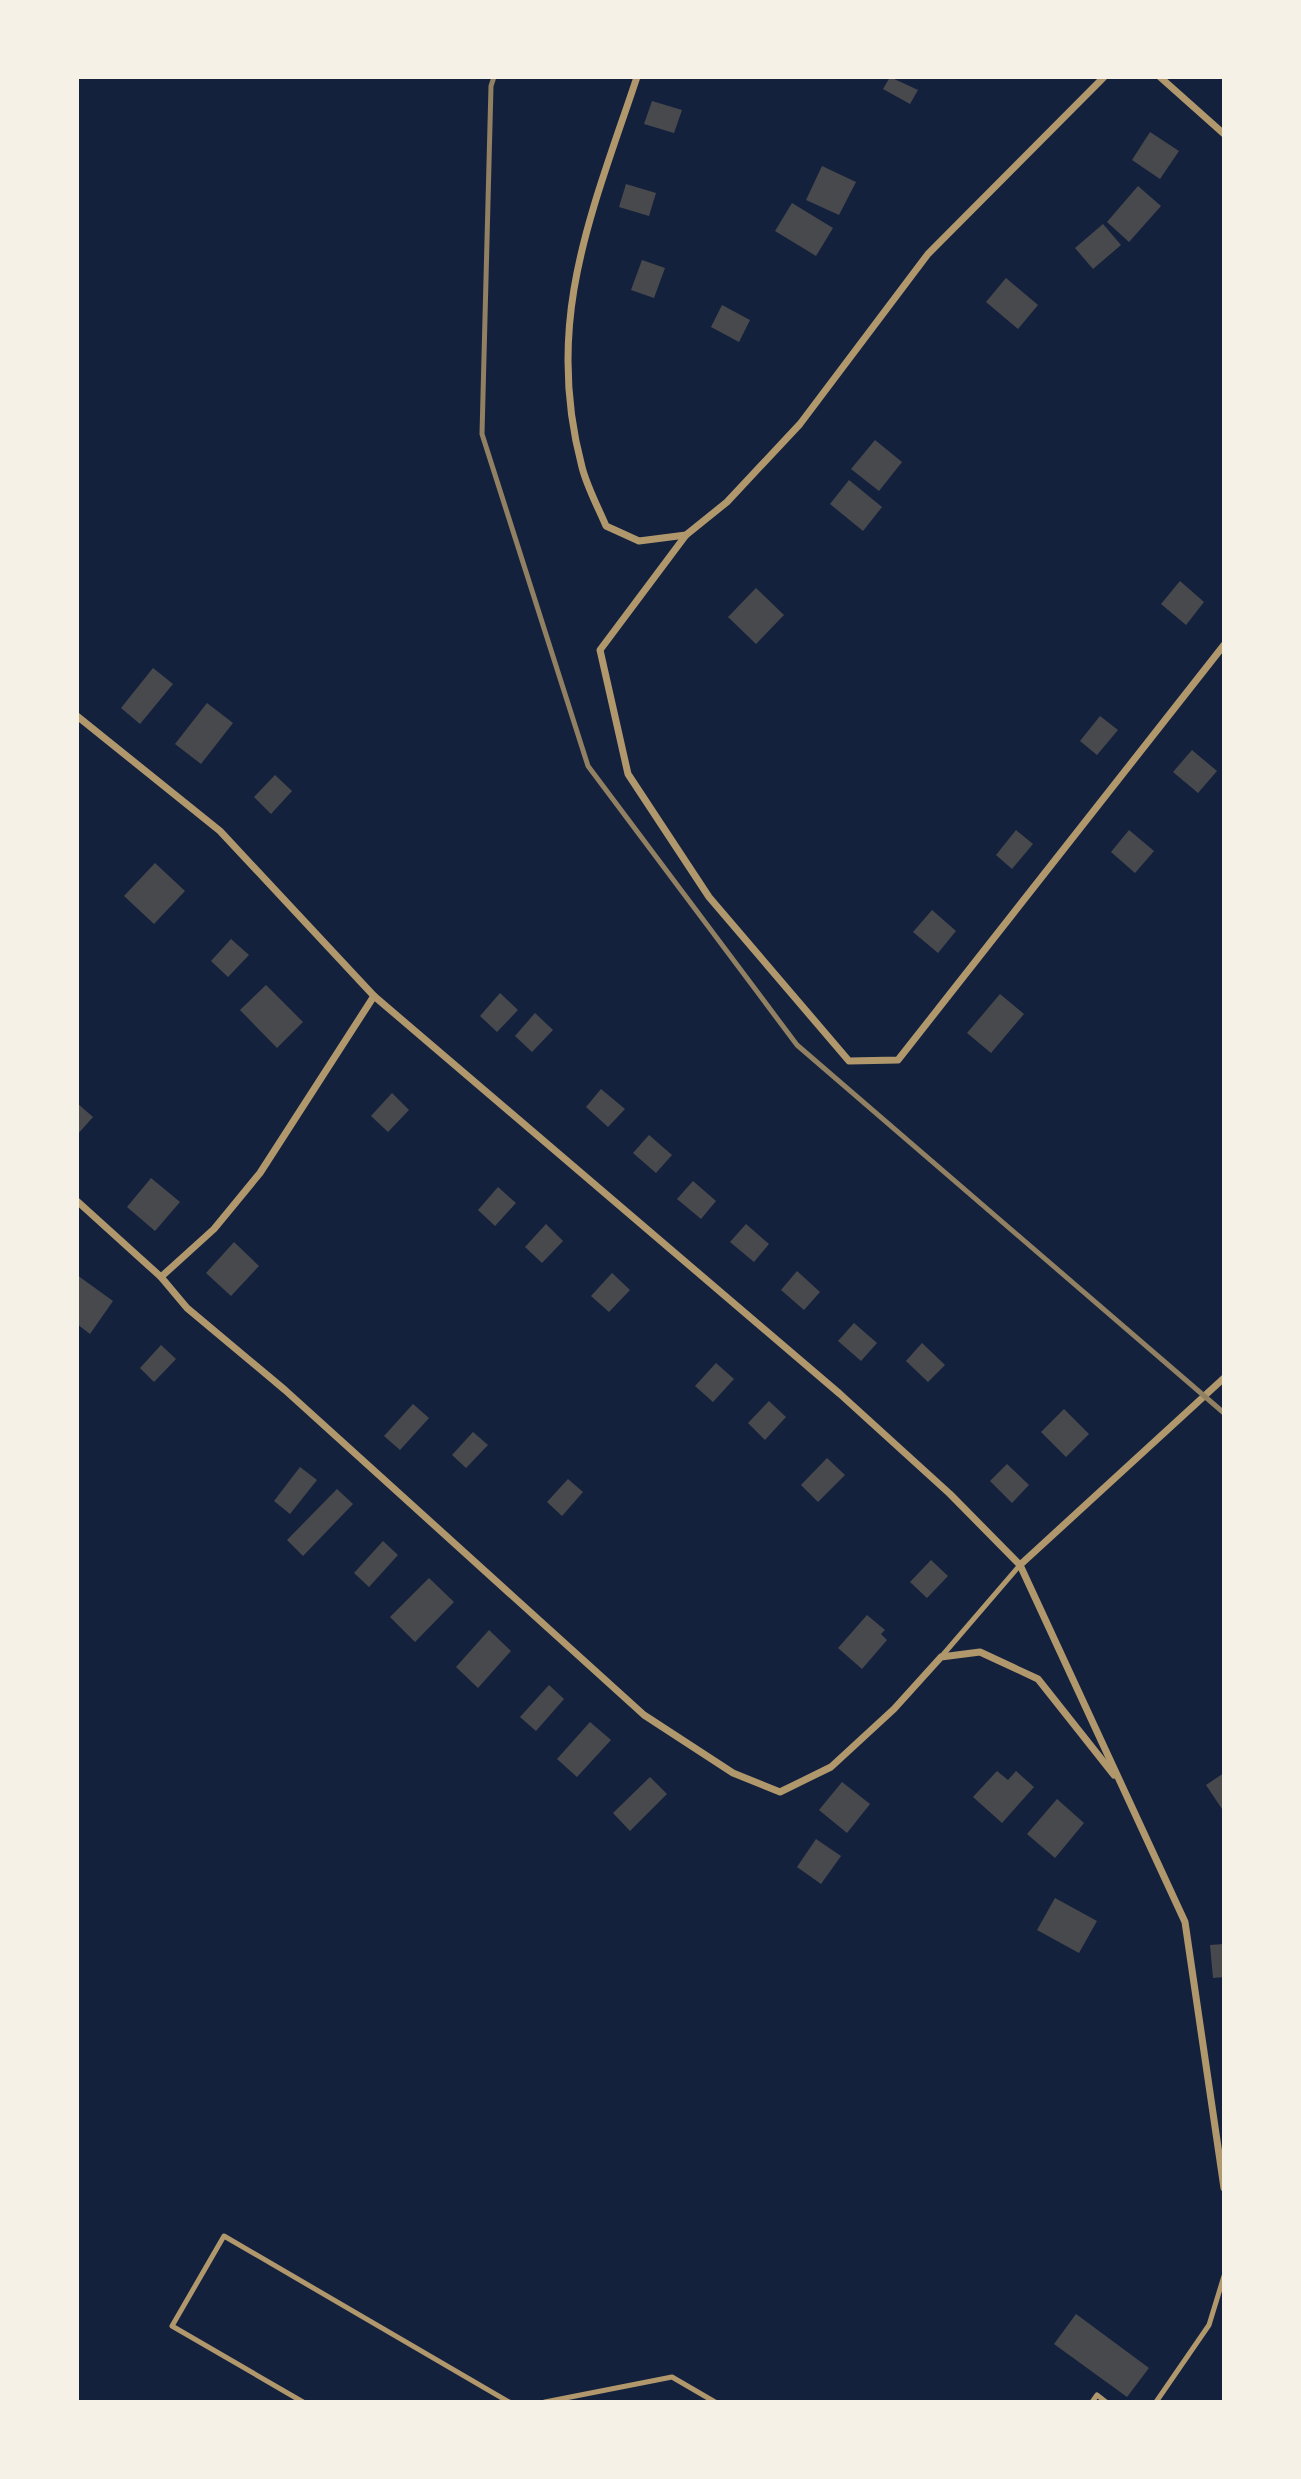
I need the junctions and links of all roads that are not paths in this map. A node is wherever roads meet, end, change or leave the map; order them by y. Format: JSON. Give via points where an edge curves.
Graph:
{"nodes":[{"id":1,"x":637,"y":77,"type":"edge"},
{"id":2,"x":1104,"y":77,"type":"edge"},
{"id":3,"x":1160,"y":77,"type":"edge"},
{"id":4,"x":1224,"y":134,"type":"edge"},
{"id":5,"x":686,"y":535,"type":"junction"},
{"id":6,"x":1224,"y":645,"type":"edge"},
{"id":7,"x":77,"y":716,"type":"edge"},
{"id":8,"x":374,"y":996,"type":"junction"},
{"id":9,"x":77,"y":1201,"type":"edge"},
{"id":10,"x":161,"y":1277,"type":"junction"},
{"id":11,"x":1224,"y":1378,"type":"edge"},
{"id":12,"x":1020,"y":1566,"type":"junction"},
{"id":13,"x":941,"y":1657,"type":"junction"},
{"id":14,"x":1123,"y":1786,"type":"junction"},
{"id":15,"x":1224,"y":2188,"type":"edge"},
{"id":16,"x":1224,"y":2276,"type":"edge"},
{"id":17,"x":303,"y":2402,"type":"edge"},
{"id":18,"x":509,"y":2402,"type":"edge"},
{"id":19,"x":545,"y":2402,"type":"edge"},
{"id":20,"x":715,"y":2402,"type":"edge"},
{"id":21,"x":1092,"y":2402,"type":"edge"},
{"id":22,"x":1106,"y":2402,"type":"edge"},
{"id":23,"x":1156,"y":2402,"type":"edge"}],
"edges":[{"from":1,"to":5,"type":"street","via":[[587,220],[568,323],[567,390],[582,468],[606,526],[639,541]]},
{"from":2,"to":5,"type":"street","via":[[928,254],[800,424],[727,502]]},
{"from":3,"to":4,"type":"street"},
{"from":5,"to":6,"type":"street","via":[[600,650],[628,774],[709,897],[849,1061],[898,1060]]},
{"from":7,"to":8,"type":"street","via":[[220,831]]},
{"from":8,"to":10,"type":"street","via":[[260,1173],[214,1229]]},
{"from":8,"to":12,"type":"street","via":[[830,1385],[950,1494]]},
{"from":9,"to":10,"type":"street"},
{"from":10,"to":13,"type":"street","via":[[187,1308],[285,1390],[645,1715],[733,1773],[780,1792],[831,1767],[894,1709]]},
{"from":11,"to":12,"type":"street"},
{"from":12,"to":13,"type":"lane"},
{"from":12,"to":14,"type":"street"},
{"from":13,"to":14,"type":"street","via":[[980,1651],[1038,1679]]},
{"from":14,"to":15,"type":"street","via":[[1185,1922]]},
{"from":16,"to":23,"type":"lane","via":[[1209,2325]]},
{"from":17,"to":18,"type":"lane","via":[[172,2326],[224,2236]]},
{"from":19,"to":20,"type":"lane","via":[[672,2377]]},
{"from":21,"to":22,"type":"lane","via":[[1097,2395]]}]}
